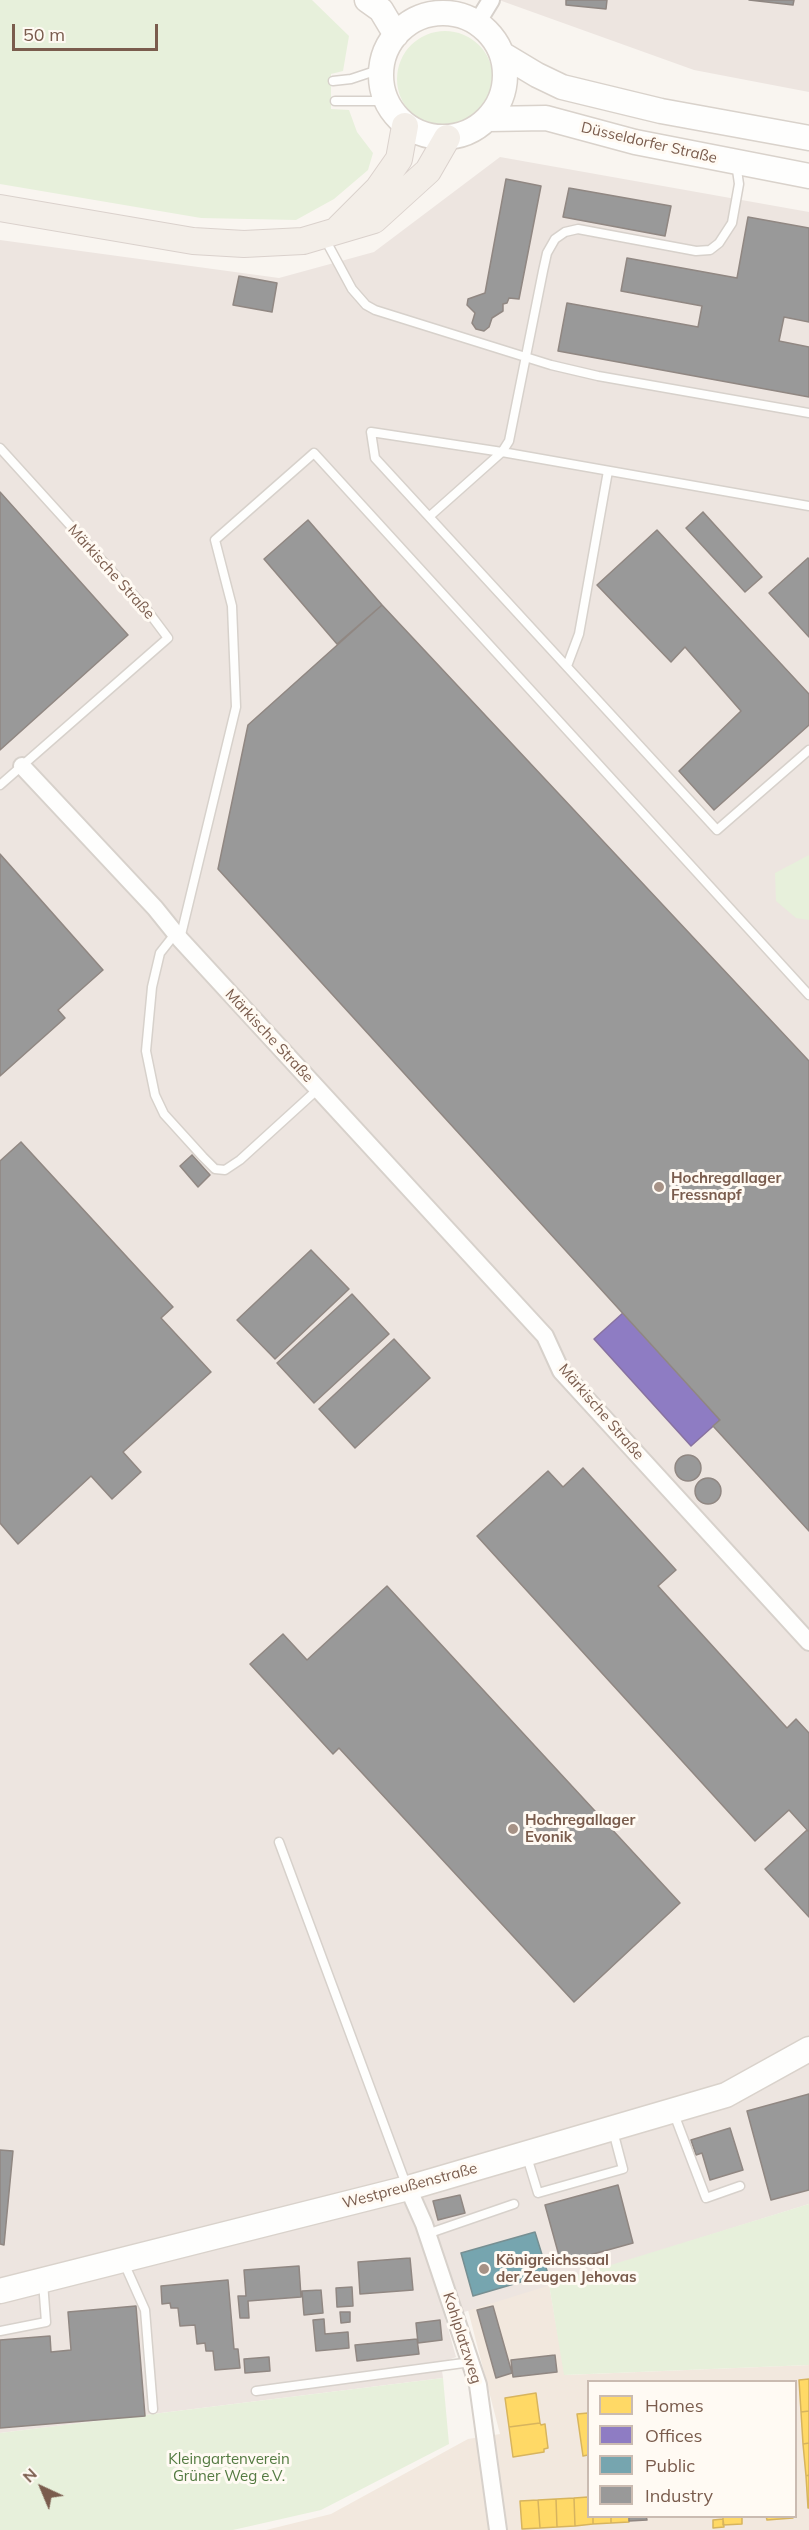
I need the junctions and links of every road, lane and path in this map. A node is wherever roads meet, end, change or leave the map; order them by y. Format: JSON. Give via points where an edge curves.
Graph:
{"nodes":[{"id":1,"x":367,"y":0,"type":"edge"},
{"id":2,"x":491,"y":0,"type":"edge"},
{"id":3,"x":419,"y":7,"type":"edge"},
{"id":4,"x":477,"y":23,"type":"junction"},
{"id":5,"x":396,"y":35,"type":"junction"},
{"id":6,"x":502,"y":54,"type":"junction"},
{"id":7,"x":381,"y":69,"type":"junction"},
{"id":8,"x":333,"y":81,"type":"dead end"},
{"id":9,"x":335,"y":101,"type":"dead end"},
{"id":10,"x":386,"y":101,"type":"junction"},
{"id":11,"x":488,"y":119,"type":"junction"},
{"id":12,"x":405,"y":126,"type":"junction"},
{"id":13,"x":447,"y":138,"type":"junction"},
{"id":14,"x":809,"y":138,"type":"edge"},
{"id":15,"x":736,"y":163,"type":"junction"},
{"id":16,"x":809,"y":176,"type":"edge"},
{"id":17,"x":0,"y":208,"type":"edge"},
{"id":18,"x":331,"y":232,"type":"junction"},
{"id":19,"x":526,"y":357,"type":"junction"},
{"id":20,"x":809,"y":413,"type":"edge"},
{"id":21,"x":0,"y":448,"type":"edge"},
{"id":22,"x":502,"y":452,"type":"junction"},
{"id":23,"x":608,"y":471,"type":"junction"},
{"id":24,"x":809,"y":506,"type":"edge"},
{"id":25,"x":430,"y":516,"type":"junction"},
{"id":26,"x":567,"y":666,"type":"junction"},
{"id":27,"x":809,"y":750,"type":"edge"},
{"id":28,"x":22,"y":766,"type":"junction"},
{"id":29,"x":0,"y":785,"type":"edge"},
{"id":30,"x":177,"y":937,"type":"junction"},
{"id":31,"x":809,"y":995,"type":"edge"},
{"id":32,"x":318,"y":1089,"type":"junction"},
{"id":33,"x":809,"y":1642,"type":"edge"},
{"id":34,"x":279,"y":1842,"type":"dead end"},
{"id":35,"x":809,"y":2049,"type":"edge"},
{"id":36,"x":673,"y":2110,"type":"junction"},
{"id":37,"x":612,"y":2128,"type":"junction"},
{"id":38,"x":526,"y":2153,"type":"junction"},
{"id":39,"x":740,"y":2186,"type":"dead end"},
{"id":40,"x":408,"y":2188,"type":"junction"},
{"id":41,"x":514,"y":2204,"type":"dead end"},
{"id":42,"x":427,"y":2234,"type":"junction"},
{"id":43,"x":123,"y":2260,"type":"junction"},
{"id":44,"x":43,"y":2280,"type":"junction"},
{"id":45,"x":0,"y":2291,"type":"edge"},
{"id":46,"x":0,"y":2331,"type":"edge"},
{"id":47,"x":471,"y":2362,"type":"junction"},
{"id":48,"x":256,"y":2391,"type":"dead end"},
{"id":49,"x":153,"y":2409,"type":"dead end"},
{"id":50,"x":498,"y":2530,"type":"edge"}],
"edges":[{"from":1,"to":5,"type":"main road","via":[[381,10]]},
{"from":2,"to":4,"type":"street"},
{"from":3,"to":4,"type":"main road","via":[[462,15]]},
{"from":3,"to":5,"type":"main road","via":[[411,22]]},
{"from":4,"to":6,"type":"main road","via":[[492,36]]},
{"from":5,"to":7,"type":"main road"},
{"from":6,"to":11,"type":"main road","via":[[505,88]]},
{"from":6,"to":14,"type":"main road","via":[[562,87],[661,111]]},
{"from":7,"to":8,"type":"lane"},
{"from":7,"to":10,"type":"main road"},
{"from":9,"to":10,"type":"lane"},
{"from":10,"to":12,"type":"main road"},
{"from":11,"to":13,"type":"main road","via":[[469,132]]},
{"from":11,"to":15,"type":"main road","name":"Düsseldorfer Straße","via":[[546,118]]},
{"from":12,"to":13,"type":"main road","via":[[425,135]]},
{"from":12,"to":18,"type":"main road","via":[[399,159],[378,189]]},
{"from":13,"to":18,"type":"main road","via":[[428,171],[374,220]]},
{"from":15,"to":16,"type":"main road","name":"Düsseldorfer Straße"},
{"from":15,"to":19,"type":"lane","via":[[739,184],[732,223],[710,250],[696,251],[578,229],[555,239],[547,253]]},
{"from":17,"to":18,"type":"main road","via":[[193,241],[284,243]]},
{"from":18,"to":19,"type":"lane","via":[[352,289],[366,305]]},
{"from":19,"to":20,"type":"lane","via":[[598,376]]},
{"from":19,"to":22,"type":"lane","via":[[509,441]]},
{"from":21,"to":28,"type":"lane","name":"Märkische Straße","via":[[168,638]]},
{"from":22,"to":23,"type":"lane"},
{"from":22,"to":25,"type":"lane"},
{"from":22,"to":25,"type":"lane","via":[[371,432],[375,458]]},
{"from":23,"to":24,"type":"lane"},
{"from":23,"to":26,"type":"lane","via":[[579,634]]},
{"from":25,"to":26,"type":"lane"},
{"from":26,"to":27,"type":"lane","via":[[717,830]]},
{"from":28,"to":29,"type":"lane"},
{"from":28,"to":30,"type":"street","name":"Märkische Straße"},
{"from":30,"to":31,"type":"lane","via":[[236,707],[232,606],[214,540],[314,453]]},
{"from":30,"to":32,"type":"street","name":"Märkische Straße"},
{"from":30,"to":32,"type":"lane","via":[[160,953],[152,987],[146,1051],[155,1095],[164,1114],[203,1157],[215,1169],[225,1170]]},
{"from":32,"to":33,"type":"street","name":"Märkische Straße","via":[[545,1336],[561,1371]]},
{"from":34,"to":40,"type":"lane"},
{"from":35,"to":36,"type":"main road","name":"Westpreußenstraße","via":[[726,2095]]},
{"from":36,"to":37,"type":"main road","name":"Westpreußenstraße"},
{"from":36,"to":39,"type":"lane","via":[[706,2198]]},
{"from":37,"to":38,"type":"main road","name":"Westpreußenstraße"},
{"from":37,"to":38,"type":"lane","via":[[623,2169],[538,2193]]},
{"from":38,"to":40,"type":"main road","name":"Westpreußenstraße"},
{"from":40,"to":42,"type":"street","name":"Kohlplatzweg"},
{"from":40,"to":43,"type":"main road","name":"Westpreußenstraße"},
{"from":41,"to":42,"type":"lane"},
{"from":42,"to":47,"type":"street","name":"Kohlplatzweg"},
{"from":43,"to":44,"type":"main road","name":"Westpreußenstraße"},
{"from":43,"to":49,"type":"lane","via":[[144,2310]]},
{"from":44,"to":45,"type":"main road","name":"Westpreußenstraße"},
{"from":44,"to":46,"type":"lane","via":[[46,2322]]},
{"from":47,"to":48,"type":"lane"},
{"from":47,"to":50,"type":"street","name":"Kohlplatzweg","via":[[478,2385]]}]}
